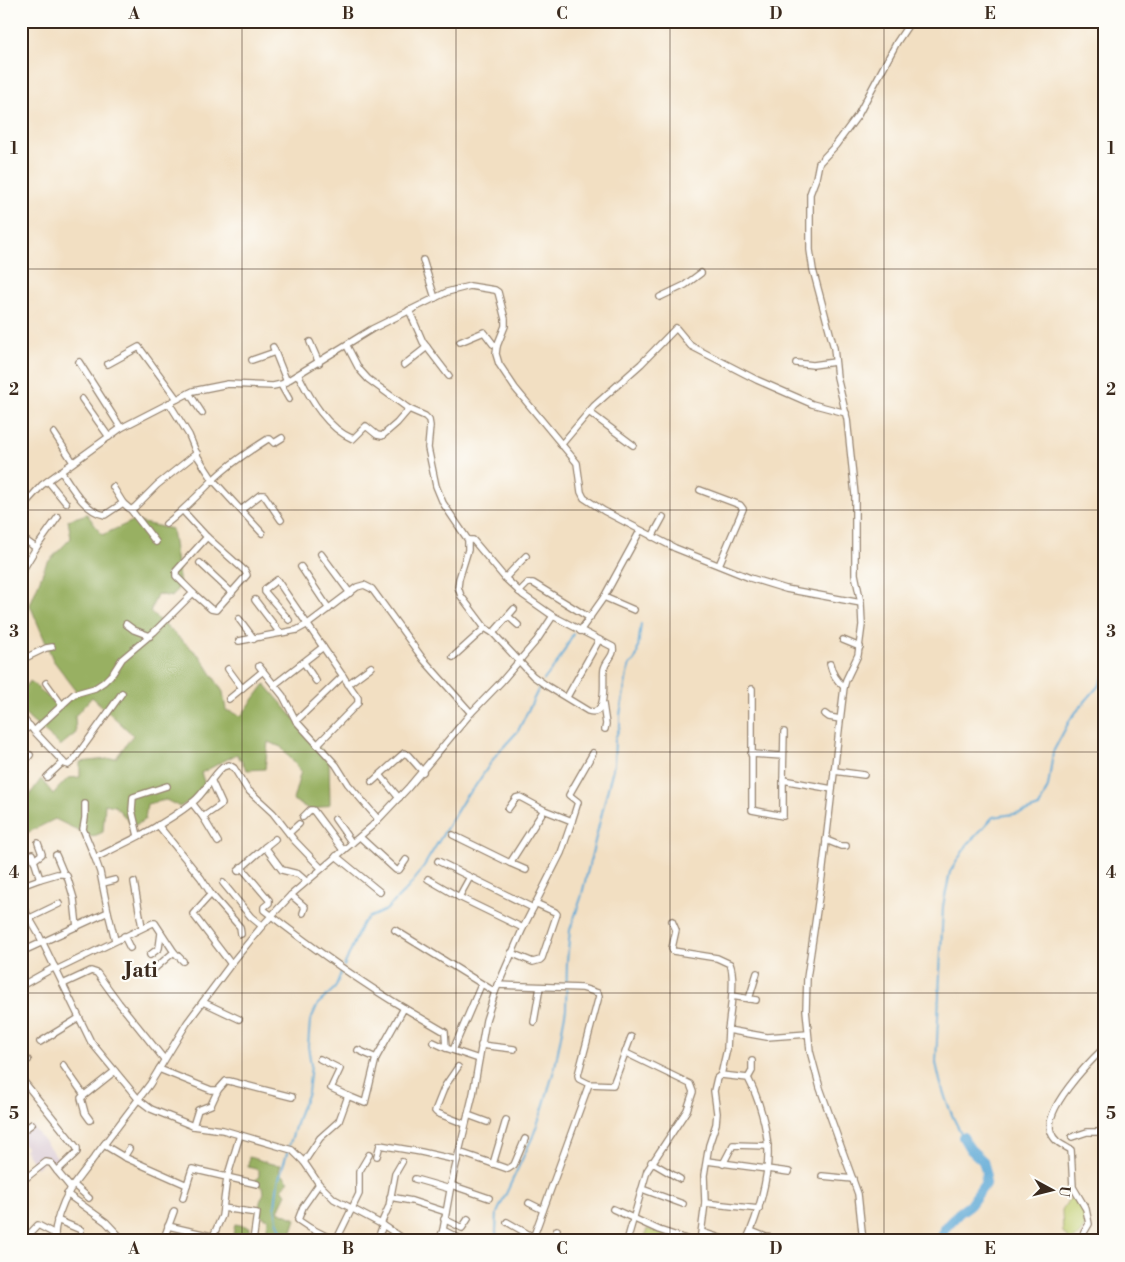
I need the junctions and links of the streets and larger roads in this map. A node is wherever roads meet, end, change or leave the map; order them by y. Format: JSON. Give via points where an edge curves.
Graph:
{"nodes":[{"id":1,"x":911,"y":21,"type":"edge"},
{"id":2,"x":423,"y":260,"type":"dead end"},
{"id":3,"x":701,"y":273,"type":"dead end"},
{"id":4,"x":660,"y":297,"type":"dead end"},
{"id":5,"x":435,"y":298,"type":"junction"},
{"id":6,"x":410,"y":310,"type":"junction"},
{"id":7,"x":310,"y":342,"type":"dead end"},
{"id":8,"x":460,"y":342,"type":"dead end"},
{"id":9,"x":347,"y":346,"type":"junction"},
{"id":10,"x":496,"y":346,"type":"junction"},
{"id":11,"x":427,"y":347,"type":"junction"},
{"id":12,"x":252,"y":360,"type":"dead end"},
{"id":13,"x":79,"y":362,"type":"dead end"},
{"id":14,"x":835,"y":362,"type":"junction"},
{"id":15,"x":319,"y":363,"type":"junction"},
{"id":16,"x":796,"y":363,"type":"dead end"},
{"id":17,"x":108,"y":364,"type":"dead end"},
{"id":18,"x":404,"y":365,"type":"dead end"},
{"id":19,"x":299,"y":376,"type":"junction"},
{"id":20,"x":449,"y":376,"type":"dead end"},
{"id":21,"x":284,"y":384,"type":"junction"},
{"id":22,"x":189,"y":393,"type":"junction"},
{"id":23,"x":82,"y":399,"type":"dead end"},
{"id":24,"x":177,"y":399,"type":"junction"},
{"id":25,"x":289,"y":399,"type":"dead end"},
{"id":26,"x":169,"y":403,"type":"junction"},
{"id":27,"x":408,"y":409,"type":"junction"},
{"id":28,"x":589,"y":412,"type":"junction"},
{"id":29,"x":202,"y":413,"type":"dead end"},
{"id":30,"x":846,"y":414,"type":"junction"},
{"id":31,"x":121,"y":428,"type":"junction"},
{"id":32,"x":54,"y":432,"type":"dead end"},
{"id":33,"x":109,"y":436,"type":"junction"},
{"id":34,"x":282,"y":438,"type":"dead end"},
{"id":35,"x":561,"y":445,"type":"junction"},
{"id":36,"x":633,"y":445,"type":"dead end"},
{"id":37,"x":197,"y":453,"type":"junction"},
{"id":38,"x":73,"y":462,"type":"junction"},
{"id":39,"x":61,"y":471,"type":"junction"},
{"id":40,"x":48,"y":480,"type":"junction"},
{"id":41,"x":213,"y":480,"type":"junction"},
{"id":42,"x":113,"y":486,"type":"dead end"},
{"id":43,"x":700,"y":490,"type":"dead end"},
{"id":44,"x":66,"y":502,"type":"dead end"},
{"id":45,"x":123,"y":503,"type":"junction"},
{"id":46,"x":21,"y":508,"type":"edge"},
{"id":47,"x":131,"y":510,"type":"junction"},
{"id":48,"x":241,"y":510,"type":"junction"},
{"id":49,"x":183,"y":511,"type":"junction"},
{"id":50,"x":58,"y":517,"type":"dead end"},
{"id":51,"x":663,"y":517,"type":"dead end"},
{"id":52,"x":281,"y":520,"type":"dead end"},
{"id":53,"x":166,"y":524,"type":"dead end"},
{"id":54,"x":640,"y":531,"type":"junction"},
{"id":55,"x":262,"y":533,"type":"dead end"},
{"id":56,"x":21,"y":537,"type":"edge"},
{"id":57,"x":207,"y":537,"type":"junction"},
{"id":58,"x":652,"y":537,"type":"junction"},
{"id":59,"x":468,"y":540,"type":"junction"},
{"id":60,"x":156,"y":542,"type":"dead end"},
{"id":61,"x":36,"y":548,"type":"junction"},
{"id":62,"x":321,"y":554,"type":"dead end"},
{"id":63,"x":526,"y":556,"type":"dead end"},
{"id":64,"x":200,"y":563,"type":"dead end"},
{"id":65,"x":719,"y":565,"type":"junction"},
{"id":66,"x":301,"y":567,"type":"dead end"},
{"id":67,"x":21,"y":573,"type":"edge"},
{"id":68,"x":505,"y":578,"type":"junction"},
{"id":69,"x":232,"y":592,"type":"junction"},
{"id":70,"x":519,"y":592,"type":"junction"},
{"id":71,"x":193,"y":593,"type":"junction"},
{"id":72,"x":350,"y":593,"type":"junction"},
{"id":73,"x":604,"y":597,"type":"junction"},
{"id":74,"x":254,"y":600,"type":"dead end"},
{"id":75,"x":861,"y":603,"type":"junction"},
{"id":76,"x":329,"y":609,"type":"junction"},
{"id":77,"x":514,"y":609,"type":"dead end"},
{"id":78,"x":634,"y":610,"type":"dead end"},
{"id":79,"x":508,"y":616,"type":"junction"},
{"id":80,"x":553,"y":616,"type":"junction"},
{"id":81,"x":590,"y":618,"type":"junction"},
{"id":82,"x":239,"y":619,"type":"dead end"},
{"id":83,"x":289,"y":620,"type":"dead end"},
{"id":84,"x":126,"y":624,"type":"dead end"},
{"id":85,"x":308,"y":624,"type":"junction"},
{"id":86,"x":518,"y":625,"type":"dead end"},
{"id":87,"x":485,"y":628,"type":"junction"},
{"id":88,"x":580,"y":631,"type":"junction"},
{"id":89,"x":280,"y":633,"type":"junction"},
{"id":90,"x":492,"y":633,"type":"junction"},
{"id":91,"x":150,"y":636,"type":"junction"},
{"id":92,"x":254,"y":639,"type":"junction"},
{"id":93,"x":599,"y":640,"type":"junction"},
{"id":94,"x":843,"y":640,"type":"dead end"},
{"id":95,"x":239,"y":641,"type":"dead end"},
{"id":96,"x":52,"y":647,"type":"dead end"},
{"id":97,"x":323,"y":647,"type":"junction"},
{"id":98,"x":860,"y":647,"type":"junction"},
{"id":99,"x":454,"y":657,"type":"dead end"},
{"id":100,"x":21,"y":660,"type":"edge"},
{"id":101,"x":518,"y":662,"type":"junction"},
{"id":102,"x":304,"y":663,"type":"junction"},
{"id":103,"x":830,"y":664,"type":"dead end"},
{"id":104,"x":371,"y":667,"type":"dead end"},
{"id":105,"x":228,"y":669,"type":"dead end"},
{"id":106,"x":343,"y":676,"type":"junction"},
{"id":107,"x":316,"y":681,"type":"dead end"},
{"id":108,"x":46,"y":683,"type":"dead end"},
{"id":109,"x":348,"y":684,"type":"junction"},
{"id":110,"x":274,"y":685,"type":"junction"},
{"id":111,"x":844,"y":687,"type":"junction"},
{"id":112,"x":242,"y":688,"type":"junction"},
{"id":113,"x":752,"y":689,"type":"dead end"},
{"id":114,"x":122,"y":693,"type":"dead end"},
{"id":115,"x":567,"y":697,"type":"junction"},
{"id":116,"x":229,"y":699,"type":"dead end"},
{"id":117,"x":603,"y":702,"type":"junction"},
{"id":118,"x":62,"y":705,"type":"junction"},
{"id":119,"x":471,"y":713,"type":"junction"},
{"id":120,"x":825,"y":714,"type":"dead end"},
{"id":121,"x":21,"y":716,"type":"edge"},
{"id":122,"x":840,"y":719,"type":"junction"},
{"id":123,"x":296,"y":722,"type":"junction"},
{"id":124,"x":32,"y":728,"type":"junction"},
{"id":125,"x":605,"y":729,"type":"dead end"},
{"id":126,"x":784,"y":732,"type":"dead end"},
{"id":127,"x":21,"y":733,"type":"edge"},
{"id":128,"x":317,"y":745,"type":"junction"},
{"id":129,"x":593,"y":753,"type":"dead end"},
{"id":130,"x":751,"y":754,"type":"junction"},
{"id":131,"x":30,"y":756,"type":"dead end"},
{"id":132,"x":783,"y":756,"type":"junction"},
{"id":133,"x":63,"y":762,"type":"junction"},
{"id":134,"x":834,"y":771,"type":"junction"},
{"id":135,"x":423,"y":772,"type":"junction"},
{"id":136,"x":864,"y":774,"type":"dead end"},
{"id":137,"x":380,"y":775,"type":"junction"},
{"id":138,"x":21,"y":776,"type":"edge"},
{"id":139,"x":47,"y":777,"type":"dead end"},
{"id":140,"x":783,"y":780,"type":"junction"},
{"id":141,"x":212,"y":782,"type":"junction"},
{"id":142,"x":372,"y":782,"type":"dead end"},
{"id":143,"x":167,"y":786,"type":"dead end"},
{"id":144,"x":832,"y":789,"type":"junction"},
{"id":145,"x":398,"y":798,"type":"junction"},
{"id":146,"x":192,"y":803,"type":"junction"},
{"id":147,"x":85,"y":804,"type":"dead end"},
{"id":148,"x":508,"y":809,"type":"dead end"},
{"id":149,"x":544,"y":810,"type":"junction"},
{"id":150,"x":203,"y":817,"type":"junction"},
{"id":151,"x":303,"y":817,"type":"dead end"},
{"id":152,"x":335,"y":819,"type":"dead end"},
{"id":153,"x":378,"y":819,"type":"junction"},
{"id":154,"x":572,"y":821,"type":"junction"},
{"id":155,"x":299,"y":824,"type":"dead end"},
{"id":156,"x":158,"y":825,"type":"junction"},
{"id":157,"x":289,"y":833,"type":"junction"},
{"id":158,"x":453,"y":835,"type":"dead end"},
{"id":159,"x":138,"y":836,"type":"junction"},
{"id":160,"x":360,"y":837,"type":"junction"},
{"id":161,"x":274,"y":839,"type":"dead end"},
{"id":162,"x":826,"y":840,"type":"junction"},
{"id":163,"x":218,"y":842,"type":"dead end"},
{"id":164,"x":38,"y":843,"type":"dead end"},
{"id":165,"x":352,"y":843,"type":"junction"},
{"id":166,"x":846,"y":846,"type":"dead end"},
{"id":167,"x":265,"y":847,"type":"junction"},
{"id":168,"x":343,"y":850,"type":"junction"},
{"id":169,"x":56,"y":855,"type":"dead end"},
{"id":170,"x":336,"y":856,"type":"junction"},
{"id":171,"x":95,"y":858,"type":"junction"},
{"id":172,"x":406,"y":860,"type":"dead end"},
{"id":173,"x":438,"y":861,"type":"dead end"},
{"id":174,"x":510,"y":862,"type":"junction"},
{"id":175,"x":321,"y":868,"type":"junction"},
{"id":176,"x":526,"y":870,"type":"dead end"},
{"id":177,"x":64,"y":874,"type":"junction"},
{"id":178,"x":470,"y":877,"type":"junction"},
{"id":179,"x":40,"y":879,"type":"junction"},
{"id":180,"x":428,"y":879,"type":"dead end"},
{"id":181,"x":115,"y":880,"type":"dead end"},
{"id":182,"x":306,"y":881,"type":"junction"},
{"id":183,"x":134,"y":882,"type":"dead end"},
{"id":184,"x":103,"y":883,"type":"junction"},
{"id":185,"x":223,"y":883,"type":"dead end"},
{"id":186,"x":21,"y":886,"type":"edge"},
{"id":187,"x":380,"y":892,"type":"dead end"},
{"id":188,"x":211,"y":894,"type":"junction"},
{"id":189,"x":291,"y":895,"type":"junction"},
{"id":190,"x":459,"y":896,"type":"junction"},
{"id":191,"x":21,"y":904,"type":"edge"},
{"id":192,"x":59,"y":904,"type":"dead end"},
{"id":193,"x":534,"y":906,"type":"junction"},
{"id":194,"x":108,"y":912,"type":"junction"},
{"id":195,"x":303,"y":913,"type":"dead end"},
{"id":196,"x":271,"y":916,"type":"junction"},
{"id":197,"x":26,"y":917,"type":"edge"},
{"id":198,"x":672,"y":921,"type":"dead end"},
{"id":199,"x":262,"y":926,"type":"junction"},
{"id":200,"x":77,"y":927,"type":"junction"},
{"id":201,"x":142,"y":928,"type":"junction"},
{"id":202,"x":523,"y":928,"type":"junction"},
{"id":203,"x":396,"y":930,"type":"dead end"},
{"id":204,"x":160,"y":933,"type":"junction"},
{"id":205,"x":241,"y":934,"type":"dead end"},
{"id":206,"x":124,"y":936,"type":"junction"},
{"id":207,"x":116,"y":940,"type":"junction"},
{"id":208,"x":42,"y":942,"type":"junction"},
{"id":209,"x":130,"y":948,"type":"dead end"},
{"id":210,"x":21,"y":952,"type":"edge"},
{"id":211,"x":174,"y":952,"type":"junction"},
{"id":212,"x":511,"y":953,"type":"junction"},
{"id":213,"x":150,"y":955,"type":"dead end"},
{"id":214,"x":183,"y":961,"type":"dead end"},
{"id":215,"x":231,"y":964,"type":"junction"},
{"id":216,"x":56,"y":969,"type":"junction"},
{"id":217,"x":154,"y":969,"type":"dead end"},
{"id":218,"x":757,"y":973,"type":"dead end"},
{"id":219,"x":63,"y":984,"type":"junction"},
{"id":220,"x":480,"y":984,"type":"junction"},
{"id":221,"x":497,"y":985,"type":"junction"},
{"id":222,"x":21,"y":986,"type":"edge"},
{"id":223,"x":540,"y":987,"type":"junction"},
{"id":224,"x":495,"y":992,"type":"junction"},
{"id":225,"x":732,"y":996,"type":"junction"},
{"id":226,"x":203,"y":1002,"type":"junction"},
{"id":227,"x":404,"y":1008,"type":"junction"},
{"id":228,"x":80,"y":1018,"type":"junction"},
{"id":229,"x":239,"y":1018,"type":"dead end"},
{"id":230,"x":534,"y":1022,"type":"dead end"},
{"id":231,"x":728,"y":1030,"type":"junction"},
{"id":232,"x":808,"y":1034,"type":"junction"},
{"id":233,"x":632,"y":1036,"type":"dead end"},
{"id":234,"x":40,"y":1042,"type":"dead end"},
{"id":235,"x":433,"y":1042,"type":"dead end"},
{"id":236,"x":481,"y":1045,"type":"junction"},
{"id":237,"x":446,"y":1048,"type":"junction"},
{"id":238,"x":1104,"y":1048,"type":"edge"},
{"id":239,"x":514,"y":1049,"type":"dead end"},
{"id":240,"x":358,"y":1050,"type":"dead end"},
{"id":241,"x":453,"y":1050,"type":"junction"},
{"id":242,"x":626,"y":1053,"type":"junction"},
{"id":243,"x":376,"y":1058,"type":"junction"},
{"id":244,"x":164,"y":1059,"type":"junction"},
{"id":245,"x":320,"y":1059,"type":"dead end"},
{"id":246,"x":479,"y":1059,"type":"junction"},
{"id":247,"x":28,"y":1060,"type":"dead end"},
{"id":248,"x":752,"y":1061,"type":"dead end"},
{"id":249,"x":21,"y":1064,"type":"edge"},
{"id":250,"x":63,"y":1065,"type":"dead end"},
{"id":251,"x":458,"y":1066,"type":"dead end"},
{"id":252,"x":159,"y":1069,"type":"junction"},
{"id":253,"x":115,"y":1071,"type":"junction"},
{"id":254,"x":721,"y":1076,"type":"junction"},
{"id":255,"x":21,"y":1078,"type":"edge"},
{"id":256,"x":748,"y":1078,"type":"junction"},
{"id":257,"x":589,"y":1084,"type":"junction"},
{"id":258,"x":218,"y":1090,"type":"junction"},
{"id":259,"x":84,"y":1095,"type":"junction"},
{"id":260,"x":348,"y":1096,"type":"junction"},
{"id":261,"x":292,"y":1097,"type":"dead end"},
{"id":262,"x":139,"y":1100,"type":"junction"},
{"id":263,"x":468,"y":1115,"type":"junction"},
{"id":264,"x":90,"y":1120,"type":"dead end"},
{"id":265,"x":506,"y":1120,"type":"dead end"},
{"id":266,"x":487,"y":1122,"type":"dead end"},
{"id":267,"x":32,"y":1124,"type":"dead end"},
{"id":268,"x":465,"y":1124,"type":"junction"},
{"id":269,"x":192,"y":1126,"type":"junction"},
{"id":270,"x":21,"y":1132,"type":"edge"},
{"id":271,"x":1104,"y":1132,"type":"edge"},
{"id":272,"x":240,"y":1135,"type":"junction"},
{"id":273,"x":1072,"y":1137,"type":"dead end"},
{"id":274,"x":525,"y":1140,"type":"dead end"},
{"id":275,"x":104,"y":1145,"type":"junction"},
{"id":276,"x":768,"y":1146,"type":"junction"},
{"id":277,"x":129,"y":1148,"type":"dead end"},
{"id":278,"x":459,"y":1152,"type":"junction"},
{"id":279,"x":369,"y":1155,"type":"dead end"},
{"id":280,"x":377,"y":1156,"type":"dead end"},
{"id":281,"x":124,"y":1157,"type":"junction"},
{"id":282,"x":457,"y":1160,"type":"junction"},
{"id":283,"x":707,"y":1161,"type":"junction"},
{"id":284,"x":304,"y":1162,"type":"junction"},
{"id":285,"x":402,"y":1162,"type":"dead end"},
{"id":286,"x":651,"y":1162,"type":"junction"},
{"id":287,"x":493,"y":1164,"type":"junction"},
{"id":288,"x":723,"y":1164,"type":"junction"},
{"id":289,"x":766,"y":1169,"type":"junction"},
{"id":290,"x":57,"y":1171,"type":"junction"},
{"id":291,"x":21,"y":1172,"type":"edge"},
{"id":292,"x":789,"y":1172,"type":"dead end"},
{"id":293,"x":822,"y":1176,"type":"dead end"},
{"id":294,"x":227,"y":1178,"type":"junction"},
{"id":295,"x":414,"y":1179,"type":"dead end"},
{"id":296,"x":24,"y":1180,"type":"edge"},
{"id":297,"x":680,"y":1180,"type":"dead end"},
{"id":298,"x":853,"y":1180,"type":"junction"},
{"id":299,"x":257,"y":1184,"type":"dead end"},
{"id":300,"x":319,"y":1184,"type":"junction"},
{"id":301,"x":186,"y":1185,"type":"junction"},
{"id":302,"x":72,"y":1186,"type":"junction"},
{"id":303,"x":450,"y":1187,"type":"junction"},
{"id":304,"x":642,"y":1189,"type":"junction"},
{"id":305,"x":67,"y":1194,"type":"junction"},
{"id":306,"x":390,"y":1197,"type":"junction"},
{"id":307,"x":89,"y":1198,"type":"dead end"},
{"id":308,"x":183,"y":1198,"type":"dead end"},
{"id":309,"x":489,"y":1198,"type":"dead end"},
{"id":310,"x":705,"y":1202,"type":"junction"},
{"id":311,"x":529,"y":1203,"type":"dead end"},
{"id":312,"x":683,"y":1204,"type":"dead end"},
{"id":313,"x":223,"y":1208,"type":"junction"},
{"id":314,"x":352,"y":1209,"type":"junction"},
{"id":315,"x":613,"y":1209,"type":"dead end"},
{"id":316,"x":759,"y":1209,"type":"junction"},
{"id":317,"x":543,"y":1210,"type":"junction"},
{"id":318,"x":174,"y":1211,"type":"dead end"},
{"id":319,"x":446,"y":1212,"type":"junction"},
{"id":320,"x":444,"y":1219,"type":"junction"},
{"id":321,"x":468,"y":1219,"type":"dead end"},
{"id":322,"x":634,"y":1219,"type":"junction"},
{"id":323,"x":57,"y":1220,"type":"junction"},
{"id":324,"x":507,"y":1222,"type":"dead end"},
{"id":325,"x":382,"y":1225,"type":"junction"},
{"id":326,"x":168,"y":1226,"type":"junction"},
{"id":327,"x":81,"y":1230,"type":"dead end"},
{"id":328,"x":443,"y":1230,"type":"junction"},
{"id":329,"x":557,"y":1230,"type":"dead end"},
{"id":330,"x":751,"y":1231,"type":"junction"},
{"id":331,"x":702,"y":1232,"type":"junction"},
{"id":332,"x":55,"y":1238,"type":"edge"},
{"id":333,"x":459,"y":1238,"type":"dead end"},
{"id":334,"x":212,"y":1239,"type":"edge"},
{"id":335,"x":532,"y":1239,"type":"edge"},
{"id":336,"x":780,"y":1239,"type":"dead end"},
{"id":337,"x":22,"y":1241,"type":"edge"},
{"id":338,"x":124,"y":1241,"type":"edge"},
{"id":339,"x":163,"y":1241,"type":"edge"},
{"id":340,"x":233,"y":1241,"type":"edge"},
{"id":341,"x":254,"y":1241,"type":"edge"},
{"id":342,"x":336,"y":1241,"type":"edge"},
{"id":343,"x":377,"y":1241,"type":"edge"},
{"id":344,"x":407,"y":1241,"type":"edge"},
{"id":345,"x":439,"y":1241,"type":"edge"},
{"id":346,"x":554,"y":1241,"type":"edge"},
{"id":347,"x":627,"y":1241,"type":"edge"},
{"id":348,"x":692,"y":1241,"type":"edge"},
{"id":349,"x":700,"y":1241,"type":"edge"},
{"id":350,"x":729,"y":1241,"type":"edge"},
{"id":351,"x":746,"y":1241,"type":"edge"},
{"id":352,"x":863,"y":1241,"type":"edge"},
{"id":353,"x":1079,"y":1241,"type":"edge"}],
"edges":[{"from":1,"to":14,"type":"street","via":[[858,115],[819,163],[810,194],[810,250]]},
{"from":2,"to":5,"type":"street"},
{"from":3,"to":4,"type":"street","via":[[685,286]]},
{"from":5,"to":6,"type":"street"},
{"from":5,"to":10,"type":"street","via":[[468,286],[498,291],[506,319]]},
{"from":6,"to":9,"type":"street"},
{"from":6,"to":11,"type":"street"},
{"from":7,"to":15,"type":"street"},
{"from":8,"to":10,"type":"street","via":[[484,332]]},
{"from":9,"to":15,"type":"street"},
{"from":9,"to":27,"type":"street","via":[[365,376]]},
{"from":10,"to":35,"type":"street","via":[[505,375]]},
{"from":11,"to":18,"type":"street"},
{"from":11,"to":20,"type":"street"},
{"from":12,"to":21,"type":"street","via":[[274,350]]},
{"from":13,"to":31,"type":"street"},
{"from":14,"to":16,"type":"street"},
{"from":14,"to":30,"type":"street"},
{"from":15,"to":19,"type":"street"},
{"from":17,"to":24,"type":"street","via":[[139,348]]},
{"from":19,"to":21,"type":"street"},
{"from":19,"to":27,"type":"street","via":[[330,424],[353,439],[366,426],[382,436]]},
{"from":21,"to":22,"type":"street","via":[[228,384]]},
{"from":21,"to":25,"type":"street"},
{"from":22,"to":24,"type":"street"},
{"from":22,"to":29,"type":"street"},
{"from":23,"to":33,"type":"street"},
{"from":24,"to":26,"type":"street"},
{"from":26,"to":31,"type":"street"},
{"from":26,"to":37,"type":"street"},
{"from":27,"to":59,"type":"street","via":[[429,420],[428,448],[436,486],[443,503]]},
{"from":28,"to":30,"type":"street","via":[[676,328],[691,346],[757,380],[807,402]]},
{"from":28,"to":35,"type":"street"},
{"from":28,"to":36,"type":"street"},
{"from":30,"to":75,"type":"street","via":[[855,494],[855,574]]},
{"from":31,"to":33,"type":"street"},
{"from":32,"to":38,"type":"street"},
{"from":33,"to":38,"type":"street"},
{"from":34,"to":41,"type":"street","via":[[274,443],[269,439],[259,445]]},
{"from":35,"to":54,"type":"street","via":[[577,463],[583,497]]},
{"from":37,"to":41,"type":"street"},
{"from":37,"to":47,"type":"street"},
{"from":38,"to":39,"type":"street"},
{"from":39,"to":40,"type":"street"},
{"from":39,"to":45,"type":"street","via":[[82,500],[100,514],[107,515]]},
{"from":40,"to":44,"type":"street"},
{"from":40,"to":46,"type":"street"},
{"from":41,"to":48,"type":"street"},
{"from":41,"to":49,"type":"street"},
{"from":42,"to":45,"type":"street"},
{"from":43,"to":65,"type":"street","via":[[743,508]]},
{"from":45,"to":47,"type":"street"},
{"from":47,"to":60,"type":"street"},
{"from":48,"to":52,"type":"street","via":[[264,495]]},
{"from":48,"to":55,"type":"street"},
{"from":49,"to":53,"type":"street"},
{"from":49,"to":57,"type":"street"},
{"from":50,"to":61,"type":"street"},
{"from":51,"to":58,"type":"street"},
{"from":54,"to":58,"type":"street"},
{"from":54,"to":73,"type":"street"},
{"from":56,"to":61,"type":"street"},
{"from":57,"to":69,"type":"street","via":[[246,574]]},
{"from":57,"to":71,"type":"street","via":[[176,571],[176,576]]},
{"from":58,"to":65,"type":"street"},
{"from":59,"to":68,"type":"street","via":[[473,540]]},
{"from":59,"to":87,"type":"street","via":[[458,587],[460,596]]},
{"from":61,"to":67,"type":"street"},
{"from":62,"to":72,"type":"street"},
{"from":63,"to":68,"type":"street"},
{"from":64,"to":69,"type":"street"},
{"from":65,"to":75,"type":"street","via":[[786,589]]},
{"from":66,"to":76,"type":"street"},
{"from":68,"to":70,"type":"street"},
{"from":69,"to":71,"type":"street","via":[[214,611]]},
{"from":70,"to":80,"type":"street"},
{"from":70,"to":81,"type":"street","via":[[533,582]]},
{"from":71,"to":91,"type":"street"},
{"from":72,"to":76,"type":"street"},
{"from":72,"to":119,"type":"street","via":[[364,585],[372,589],[437,677]]},
{"from":73,"to":78,"type":"street"},
{"from":73,"to":81,"type":"street"},
{"from":74,"to":89,"type":"street"},
{"from":75,"to":98,"type":"street"},
{"from":76,"to":85,"type":"street"},
{"from":77,"to":79,"type":"street"},
{"from":79,"to":86,"type":"street"},
{"from":79,"to":90,"type":"street"},
{"from":80,"to":88,"type":"street"},
{"from":80,"to":101,"type":"street"},
{"from":81,"to":88,"type":"street"},
{"from":82,"to":92,"type":"street"},
{"from":83,"to":85,"type":"street","via":[[265,592],[277,580]]},
{"from":84,"to":91,"type":"street"},
{"from":85,"to":89,"type":"street"},
{"from":85,"to":97,"type":"street"},
{"from":87,"to":90,"type":"street"},
{"from":87,"to":99,"type":"street"},
{"from":88,"to":93,"type":"street"},
{"from":89,"to":92,"type":"street"},
{"from":90,"to":101,"type":"street"},
{"from":91,"to":118,"type":"street","via":[[122,659],[104,682],[74,694]]},
{"from":92,"to":95,"type":"street"},
{"from":93,"to":115,"type":"street"},
{"from":93,"to":117,"type":"street","via":[[611,646],[614,652],[604,670]]},
{"from":94,"to":98,"type":"street"},
{"from":96,"to":100,"type":"street"},
{"from":97,"to":102,"type":"street"},
{"from":97,"to":106,"type":"street"},
{"from":98,"to":111,"type":"street"},
{"from":101,"to":115,"type":"street","via":[[540,681]]},
{"from":101,"to":119,"type":"street"},
{"from":102,"to":107,"type":"street"},
{"from":102,"to":110,"type":"street"},
{"from":103,"to":111,"type":"street","via":[[837,682]]},
{"from":104,"to":109,"type":"street"},
{"from":105,"to":112,"type":"street"},
{"from":106,"to":109,"type":"street"},
{"from":106,"to":123,"type":"street"},
{"from":108,"to":118,"type":"street"},
{"from":109,"to":128,"type":"street","via":[[358,703]]},
{"from":110,"to":112,"type":"street","via":[[261,669]]},
{"from":110,"to":123,"type":"street"},
{"from":111,"to":122,"type":"street"},
{"from":112,"to":116,"type":"street"},
{"from":113,"to":130,"type":"street"},
{"from":114,"to":133,"type":"street","via":[[73,761],[68,766]]},
{"from":115,"to":117,"type":"street","via":[[592,712],[598,710]]},
{"from":117,"to":125,"type":"street"},
{"from":118,"to":124,"type":"street"},
{"from":119,"to":135,"type":"street"},
{"from":120,"to":122,"type":"street"},
{"from":121,"to":124,"type":"street"},
{"from":122,"to":134,"type":"street"},
{"from":123,"to":128,"type":"street"},
{"from":124,"to":127,"type":"street"},
{"from":124,"to":133,"type":"street"},
{"from":126,"to":132,"type":"street"},
{"from":128,"to":153,"type":"street"},
{"from":129,"to":154,"type":"street","via":[[569,796],[578,802]]},
{"from":130,"to":132,"type":"street"},
{"from":130,"to":140,"type":"street","via":[[752,810],[783,816]]},
{"from":131,"to":138,"type":"street","via":[[23,764],[26,770]]},
{"from":132,"to":140,"type":"street"},
{"from":133,"to":139,"type":"street"},
{"from":134,"to":136,"type":"street"},
{"from":134,"to":144,"type":"street"},
{"from":135,"to":137,"type":"street","via":[[405,753]]},
{"from":135,"to":145,"type":"street"},
{"from":137,"to":142,"type":"street"},
{"from":137,"to":145,"type":"street"},
{"from":140,"to":144,"type":"street"},
{"from":141,"to":146,"type":"street"},
{"from":141,"to":150,"type":"street","via":[[222,804]]},
{"from":141,"to":157,"type":"street","via":[[223,766],[231,766],[247,789]]},
{"from":143,"to":159,"type":"street","via":[[132,797]]},
{"from":144,"to":162,"type":"street"},
{"from":145,"to":153,"type":"street"},
{"from":146,"to":150,"type":"street"},
{"from":146,"to":156,"type":"street"},
{"from":147,"to":171,"type":"street","via":[[82,829]]},
{"from":148,"to":149,"type":"street","via":[[520,797]]},
{"from":149,"to":154,"type":"street"},
{"from":149,"to":174,"type":"street"},
{"from":150,"to":163,"type":"street"},
{"from":151,"to":168,"type":"street","via":[[313,810]]},
{"from":152,"to":165,"type":"street"},
{"from":153,"to":160,"type":"street"},
{"from":154,"to":193,"type":"street","via":[[561,853]]},
{"from":155,"to":157,"type":"street"},
{"from":156,"to":159,"type":"street"},
{"from":156,"to":188,"type":"street"},
{"from":157,"to":175,"type":"street"},
{"from":158,"to":174,"type":"street"},
{"from":159,"to":171,"type":"street"},
{"from":160,"to":165,"type":"street"},
{"from":160,"to":172,"type":"street","via":[[396,870]]},
{"from":161,"to":167,"type":"street"},
{"from":162,"to":166,"type":"street"},
{"from":162,"to":232,"type":"street","via":[[807,978]]},
{"from":164,"to":179,"type":"street","via":[[42,854],[33,857]]},
{"from":165,"to":168,"type":"street"},
{"from":167,"to":182,"type":"street","via":[[282,870],[298,874]]},
{"from":167,"to":196,"type":"street","via":[[239,869],[269,900],[263,909]]},
{"from":168,"to":170,"type":"street"},
{"from":169,"to":177,"type":"street"},
{"from":170,"to":175,"type":"street"},
{"from":170,"to":187,"type":"street"},
{"from":171,"to":184,"type":"street"},
{"from":173,"to":178,"type":"street"},
{"from":174,"to":176,"type":"street"},
{"from":175,"to":182,"type":"street"},
{"from":177,"to":179,"type":"street"},
{"from":177,"to":200,"type":"street","via":[[71,888]]},
{"from":178,"to":190,"type":"street"},
{"from":178,"to":193,"type":"street"},
{"from":179,"to":186,"type":"street"},
{"from":180,"to":190,"type":"street"},
{"from":181,"to":184,"type":"street"},
{"from":182,"to":189,"type":"street"},
{"from":183,"to":201,"type":"street"},
{"from":184,"to":194,"type":"street"},
{"from":185,"to":199,"type":"street"},
{"from":188,"to":205,"type":"street","via":[[240,926]]},
{"from":188,"to":215,"type":"street","via":[[193,914]]},
{"from":189,"to":195,"type":"street","via":[[305,907]]},
{"from":189,"to":196,"type":"street"},
{"from":190,"to":202,"type":"street"},
{"from":191,"to":197,"type":"street"},
{"from":192,"to":197,"type":"street"},
{"from":193,"to":202,"type":"street"},
{"from":193,"to":212,"type":"street","via":[[557,914],[542,958],[533,962]]},
{"from":194,"to":200,"type":"street"},
{"from":194,"to":207,"type":"street"},
{"from":196,"to":199,"type":"street"},
{"from":196,"to":227,"type":"street","via":[[307,944]]},
{"from":197,"to":208,"type":"street"},
{"from":198,"to":225,"type":"street","via":[[676,930],[673,950],[717,958],[730,964]]},
{"from":199,"to":215,"type":"street"},
{"from":200,"to":208,"type":"street"},
{"from":201,"to":204,"type":"street","via":[[155,923]]},
{"from":201,"to":206,"type":"street"},
{"from":202,"to":212,"type":"street"},
{"from":203,"to":220,"type":"street"},
{"from":204,"to":211,"type":"street"},
{"from":204,"to":213,"type":"street","via":[[159,948]]},
{"from":206,"to":207,"type":"street"},
{"from":206,"to":209,"type":"street"},
{"from":207,"to":216,"type":"street"},
{"from":208,"to":210,"type":"street"},
{"from":208,"to":216,"type":"street"},
{"from":211,"to":214,"type":"street"},
{"from":211,"to":217,"type":"street"},
{"from":212,"to":221,"type":"street"},
{"from":215,"to":226,"type":"street"},
{"from":216,"to":219,"type":"street"},
{"from":216,"to":222,"type":"street"},
{"from":218,"to":225,"type":"street","via":[[752,999]]},
{"from":219,"to":228,"type":"street"},
{"from":219,"to":244,"type":"street","via":[[91,971],[97,973]]},
{"from":220,"to":224,"type":"street"},
{"from":220,"to":241,"type":"street"},
{"from":221,"to":223,"type":"street"},
{"from":221,"to":224,"type":"street"},
{"from":223,"to":230,"type":"street"},
{"from":223,"to":257,"type":"street","via":[[582,988],[598,993],[578,1077]]},
{"from":224,"to":236,"type":"street"},
{"from":225,"to":231,"type":"street"},
{"from":226,"to":229,"type":"street"},
{"from":226,"to":244,"type":"street"},
{"from":227,"to":237,"type":"street","via":[[445,1032]]},
{"from":227,"to":243,"type":"street"},
{"from":228,"to":234,"type":"street"},
{"from":228,"to":253,"type":"street","via":[[91,1042]]},
{"from":231,"to":232,"type":"street","via":[[767,1037]]},
{"from":231,"to":254,"type":"street"},
{"from":232,"to":298,"type":"street","via":[[820,1088]]},
{"from":233,"to":242,"type":"street"},
{"from":235,"to":237,"type":"street"},
{"from":236,"to":239,"type":"street"},
{"from":236,"to":246,"type":"street"},
{"from":237,"to":241,"type":"street"},
{"from":238,"to":353,"type":"street","via":[[1088,1064],[1052,1115],[1050,1131],[1056,1140],[1071,1150],[1074,1187],[1086,1209],[1089,1224]]},
{"from":240,"to":243,"type":"street"},
{"from":241,"to":246,"type":"street"},
{"from":242,"to":257,"type":"street","via":[[613,1085]]},
{"from":242,"to":286,"type":"street","via":[[692,1086],[692,1098],[680,1123]]},
{"from":243,"to":260,"type":"street","via":[[365,1103]]},
{"from":244,"to":252,"type":"street"},
{"from":245,"to":260,"type":"street","via":[[338,1067],[340,1072],[331,1087]]},
{"from":246,"to":263,"type":"street"},
{"from":247,"to":249,"type":"street"},
{"from":248,"to":256,"type":"street"},
{"from":250,"to":259,"type":"street"},
{"from":251,"to":268,"type":"street","via":[[435,1111]]},
{"from":252,"to":258,"type":"street"},
{"from":252,"to":262,"type":"street"},
{"from":253,"to":259,"type":"street"},
{"from":253,"to":262,"type":"street"},
{"from":254,"to":256,"type":"street"},
{"from":254,"to":283,"type":"street","via":[[715,1083],[716,1124]]},
{"from":255,"to":290,"type":"street","via":[[77,1148],[77,1152]]},
{"from":256,"to":276,"type":"street"},
{"from":257,"to":317,"type":"street"},
{"from":258,"to":261,"type":"street","via":[[229,1081]]},
{"from":258,"to":269,"type":"street","via":[[211,1105],[198,1110]]},
{"from":259,"to":264,"type":"street","via":[[81,1101]]},
{"from":260,"to":284,"type":"street","via":[[339,1121],[320,1138]]},
{"from":262,"to":269,"type":"street","via":[[151,1109]]},
{"from":262,"to":275,"type":"street"},
{"from":263,"to":266,"type":"street"},
{"from":263,"to":268,"type":"street"},
{"from":265,"to":287,"type":"street"},
{"from":267,"to":270,"type":"street"},
{"from":268,"to":278,"type":"street"},
{"from":269,"to":272,"type":"street"},
{"from":271,"to":273,"type":"street","via":[[1087,1132]]},
{"from":272,"to":284,"type":"street","via":[[292,1150]]},
{"from":272,"to":294,"type":"street"},
{"from":274,"to":287,"type":"street","via":[[512,1167],[506,1169]]},
{"from":275,"to":281,"type":"street"},
{"from":275,"to":302,"type":"street"},
{"from":276,"to":288,"type":"street","via":[[733,1144]]},
{"from":276,"to":289,"type":"street"},
{"from":277,"to":281,"type":"street"},
{"from":278,"to":282,"type":"street"},
{"from":278,"to":287,"type":"street"},
{"from":279,"to":314,"type":"street","via":[[359,1172],[359,1194]]},
{"from":280,"to":282,"type":"street","via":[[380,1145]]},
{"from":281,"to":301,"type":"street"},
{"from":282,"to":303,"type":"street"},
{"from":283,"to":288,"type":"street"},
{"from":283,"to":310,"type":"street"},
{"from":284,"to":300,"type":"street"},
{"from":285,"to":306,"type":"street","via":[[394,1174]]},
{"from":286,"to":297,"type":"street"},
{"from":286,"to":304,"type":"street"},
{"from":288,"to":289,"type":"street"},
{"from":289,"to":292,"type":"street"},
{"from":289,"to":316,"type":"street"},
{"from":290,"to":296,"type":"street","via":[[47,1162]]},
{"from":290,"to":302,"type":"street"},
{"from":291,"to":296,"type":"street"},
{"from":293,"to":298,"type":"street"},
{"from":294,"to":299,"type":"street"},
{"from":294,"to":301,"type":"street","via":[[192,1170]]},
{"from":294,"to":313,"type":"street"},
{"from":295,"to":303,"type":"street"},
{"from":298,"to":352,"type":"street","via":[[858,1194]]},
{"from":300,"to":314,"type":"street","via":[[334,1199]]},
{"from":300,"to":342,"type":"street","via":[[298,1220]]},
{"from":301,"to":308,"type":"street"},
{"from":302,"to":305,"type":"street"},
{"from":302,"to":307,"type":"street"},
{"from":303,"to":309,"type":"street"},
{"from":303,"to":319,"type":"street"},
{"from":304,"to":312,"type":"street"},
{"from":304,"to":322,"type":"street"},
{"from":305,"to":323,"type":"street"},
{"from":305,"to":338,"type":"street","via":[[106,1222]]},
{"from":306,"to":319,"type":"street"},
{"from":306,"to":325,"type":"street"},
{"from":310,"to":316,"type":"street"},
{"from":310,"to":331,"type":"street"},
{"from":311,"to":317,"type":"street"},
{"from":313,"to":334,"type":"street"},
{"from":313,"to":341,"type":"street","via":[[258,1213]]},
{"from":314,"to":325,"type":"street"},
{"from":314,"to":342,"type":"street"},
{"from":315,"to":322,"type":"street"},
{"from":316,"to":330,"type":"street"},
{"from":317,"to":335,"type":"street"},
{"from":318,"to":326,"type":"street"},
{"from":319,"to":320,"type":"street"},
{"from":320,"to":321,"type":"street","via":[[462,1228]]},
{"from":320,"to":328,"type":"street"},
{"from":322,"to":347,"type":"street"},
{"from":322,"to":348,"type":"street"},
{"from":323,"to":327,"type":"street"},
{"from":323,"to":332,"type":"street"},
{"from":324,"to":335,"type":"street"},
{"from":325,"to":343,"type":"street"},
{"from":325,"to":344,"type":"street"},
{"from":326,"to":334,"type":"street"},
{"from":326,"to":339,"type":"street"},
{"from":328,"to":333,"type":"street"},
{"from":328,"to":345,"type":"street"},
{"from":329,"to":346,"type":"street"},
{"from":330,"to":336,"type":"street"},
{"from":330,"to":351,"type":"street"},
{"from":331,"to":349,"type":"street"},
{"from":331,"to":350,"type":"street"},
{"from":332,"to":337,"type":"street","via":[[38,1225]]},
{"from":334,"to":340,"type":"street"}]}
